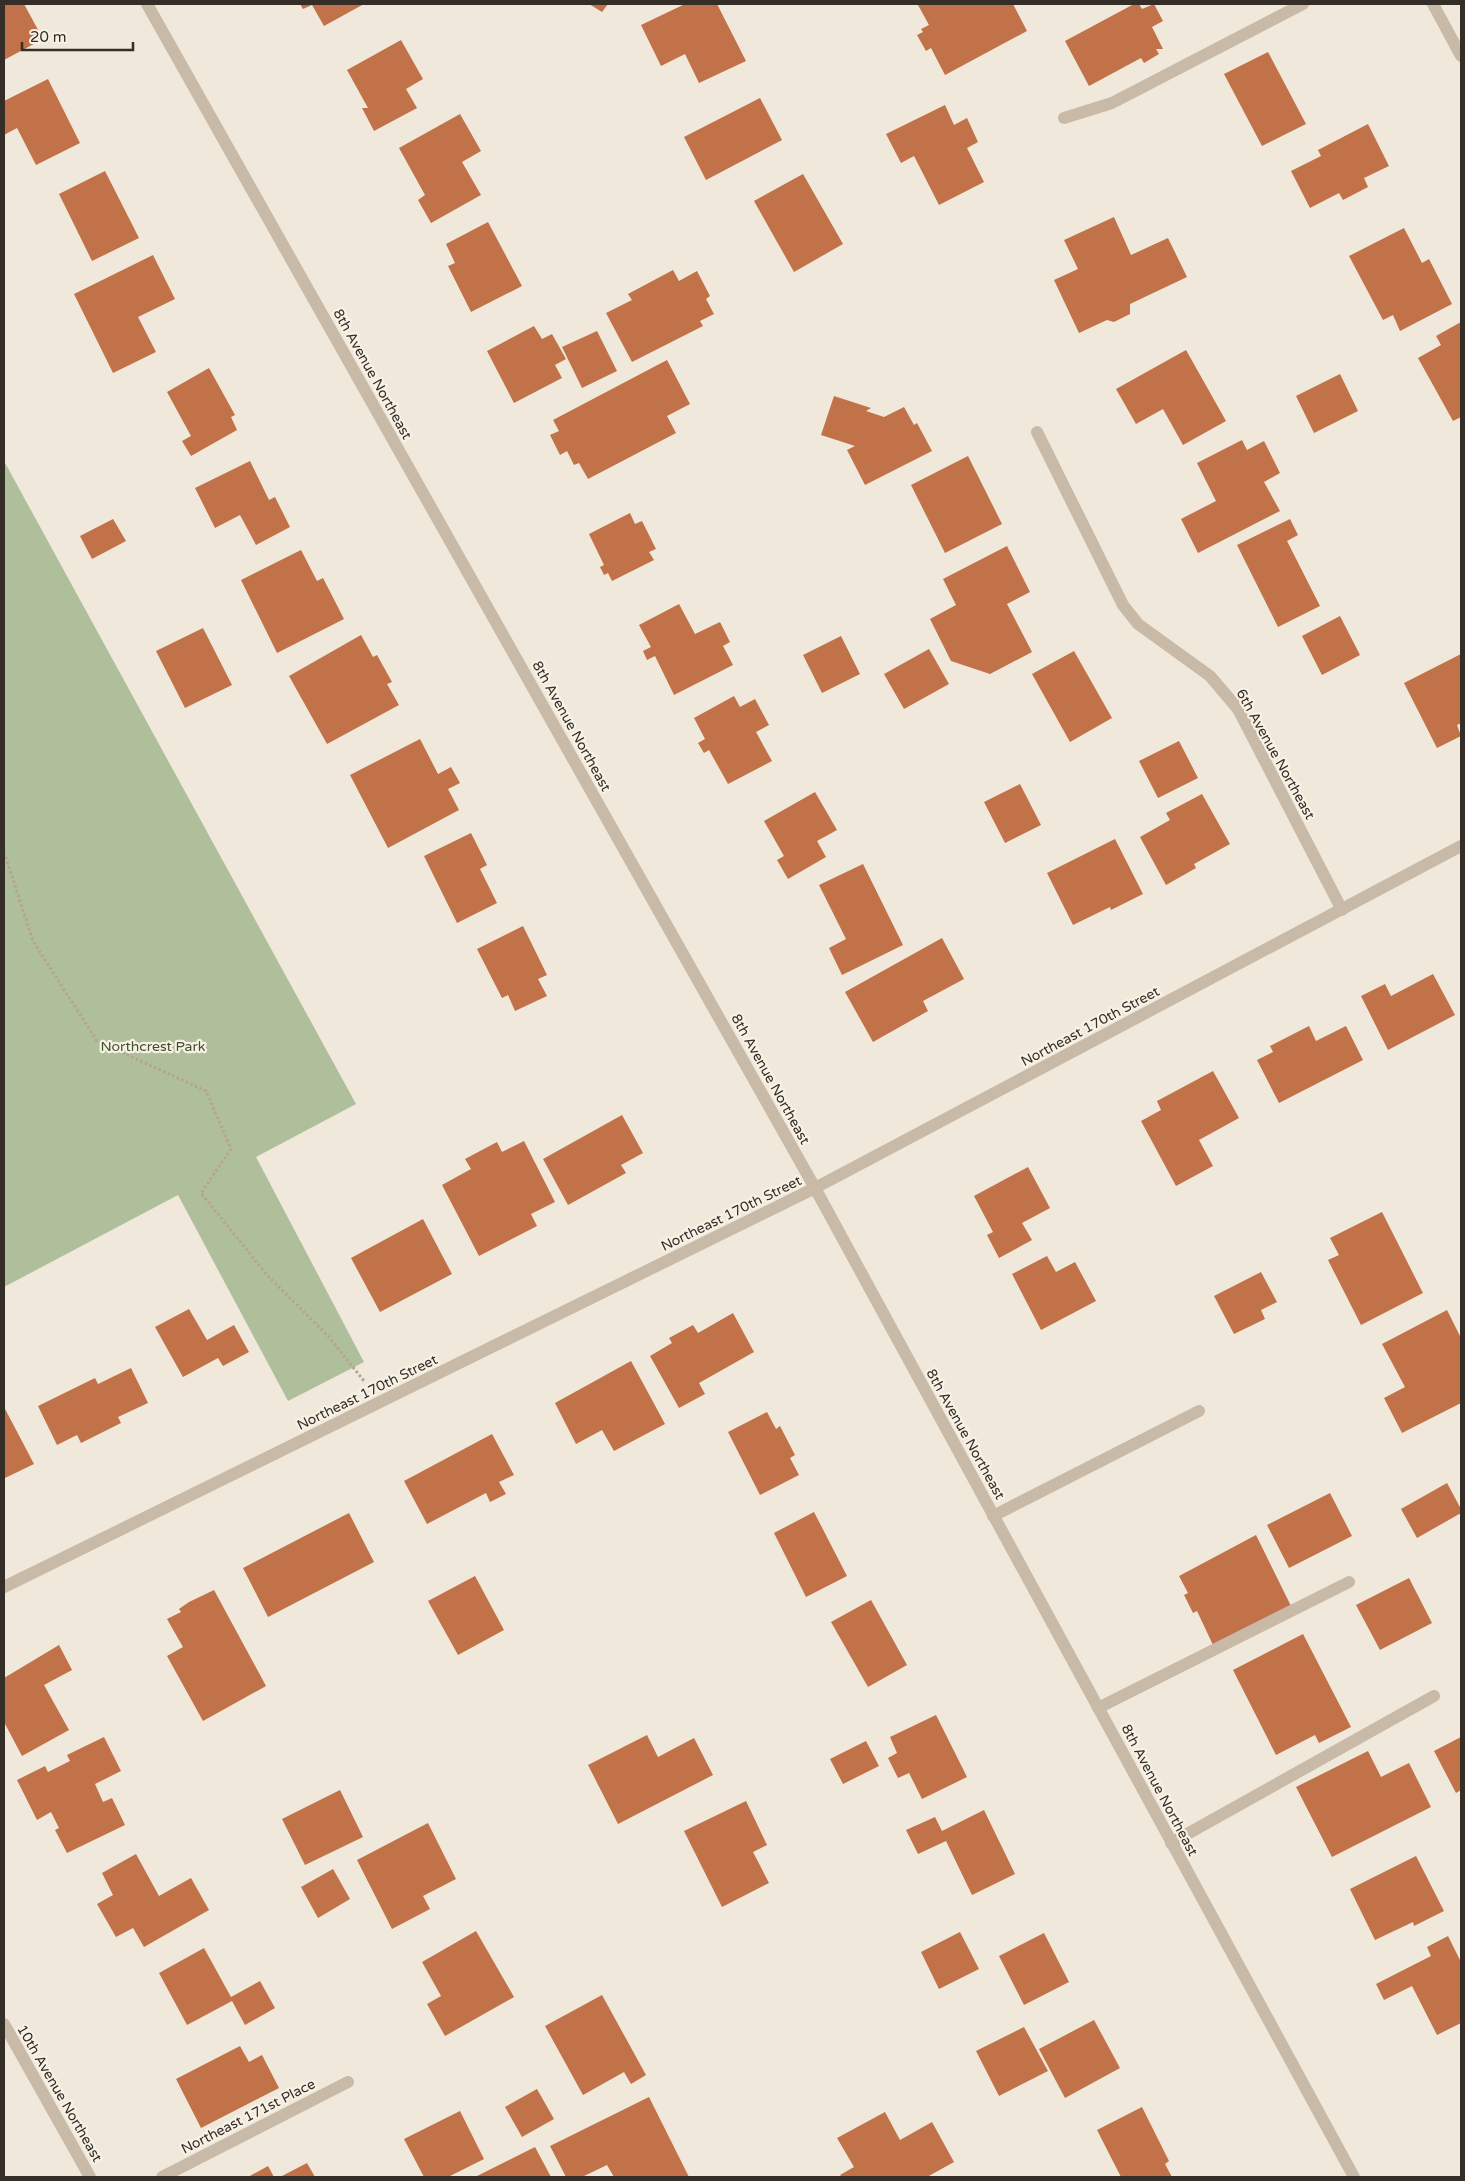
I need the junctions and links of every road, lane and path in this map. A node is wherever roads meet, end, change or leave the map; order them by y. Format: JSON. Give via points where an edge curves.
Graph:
{"nodes":[{"id":1,"x":147,"y":4,"type":"edge"},
{"id":2,"x":1303,"y":4,"type":"edge"},
{"id":3,"x":1433,"y":4,"type":"edge"},
{"id":4,"x":1461,"y":56,"type":"edge"},
{"id":5,"x":1064,"y":118,"type":"dead end"},
{"id":6,"x":1037,"y":432,"type":"dead end"},
{"id":7,"x":1461,"y":846,"type":"edge"},
{"id":8,"x":4,"y":852,"type":"edge"},
{"id":9,"x":1342,"y":910,"type":"junction"},
{"id":10,"x":815,"y":1188,"type":"junction"},
{"id":11,"x":380,"y":1402,"type":"junction"},
{"id":12,"x":1199,"y":1411,"type":"dead end"},
{"id":13,"x":994,"y":1516,"type":"junction"},
{"id":14,"x":1349,"y":1582,"type":"dead end"},
{"id":15,"x":4,"y":1587,"type":"edge"},
{"id":16,"x":1434,"y":1696,"type":"dead end"},
{"id":17,"x":1098,"y":1708,"type":"junction"},
{"id":18,"x":1171,"y":1843,"type":"junction"},
{"id":19,"x":4,"y":2024,"type":"edge"},
{"id":20,"x":348,"y":2082,"type":"dead end"},
{"id":21,"x":90,"y":2177,"type":"edge"},
{"id":22,"x":162,"y":2177,"type":"edge"},
{"id":23,"x":1354,"y":2177,"type":"edge"}],
"edges":[{"from":1,"to":10,"type":"street","name":"8th Avenue Northeast"},
{"from":2,"to":5,"type":"street","via":[[1112,103]]},
{"from":3,"to":4,"type":"street"},
{"from":6,"to":9,"type":"street","name":"6th Avenue Northeast","via":[[1123,605],[1138,624],[1210,676],[1238,709]]},
{"from":7,"to":9,"type":"street","name":"Northeast 170th Street"},
{"from":8,"to":11,"type":"path","via":[[33,940],[97,1041],[206,1091],[231,1149],[201,1193],[266,1274],[329,1337]]},
{"from":9,"to":10,"type":"street","name":"Northeast 170th Street"},
{"from":10,"to":11,"type":"street","name":"Northeast 170th Street"},
{"from":10,"to":13,"type":"street","name":"8th Avenue Northeast"},
{"from":11,"to":15,"type":"street","name":"Northeast 170th Street"},
{"from":12,"to":13,"type":"street"},
{"from":13,"to":17,"type":"street","name":"8th Avenue Northeast"},
{"from":14,"to":17,"type":"street"},
{"from":16,"to":18,"type":"street"},
{"from":17,"to":18,"type":"street","name":"8th Avenue Northeast"},
{"from":18,"to":23,"type":"street","name":"8th Avenue Northeast"},
{"from":19,"to":21,"type":"street","name":"10th Avenue Northeast"},
{"from":20,"to":22,"type":"street","name":"Northeast 171st Place"}]}
